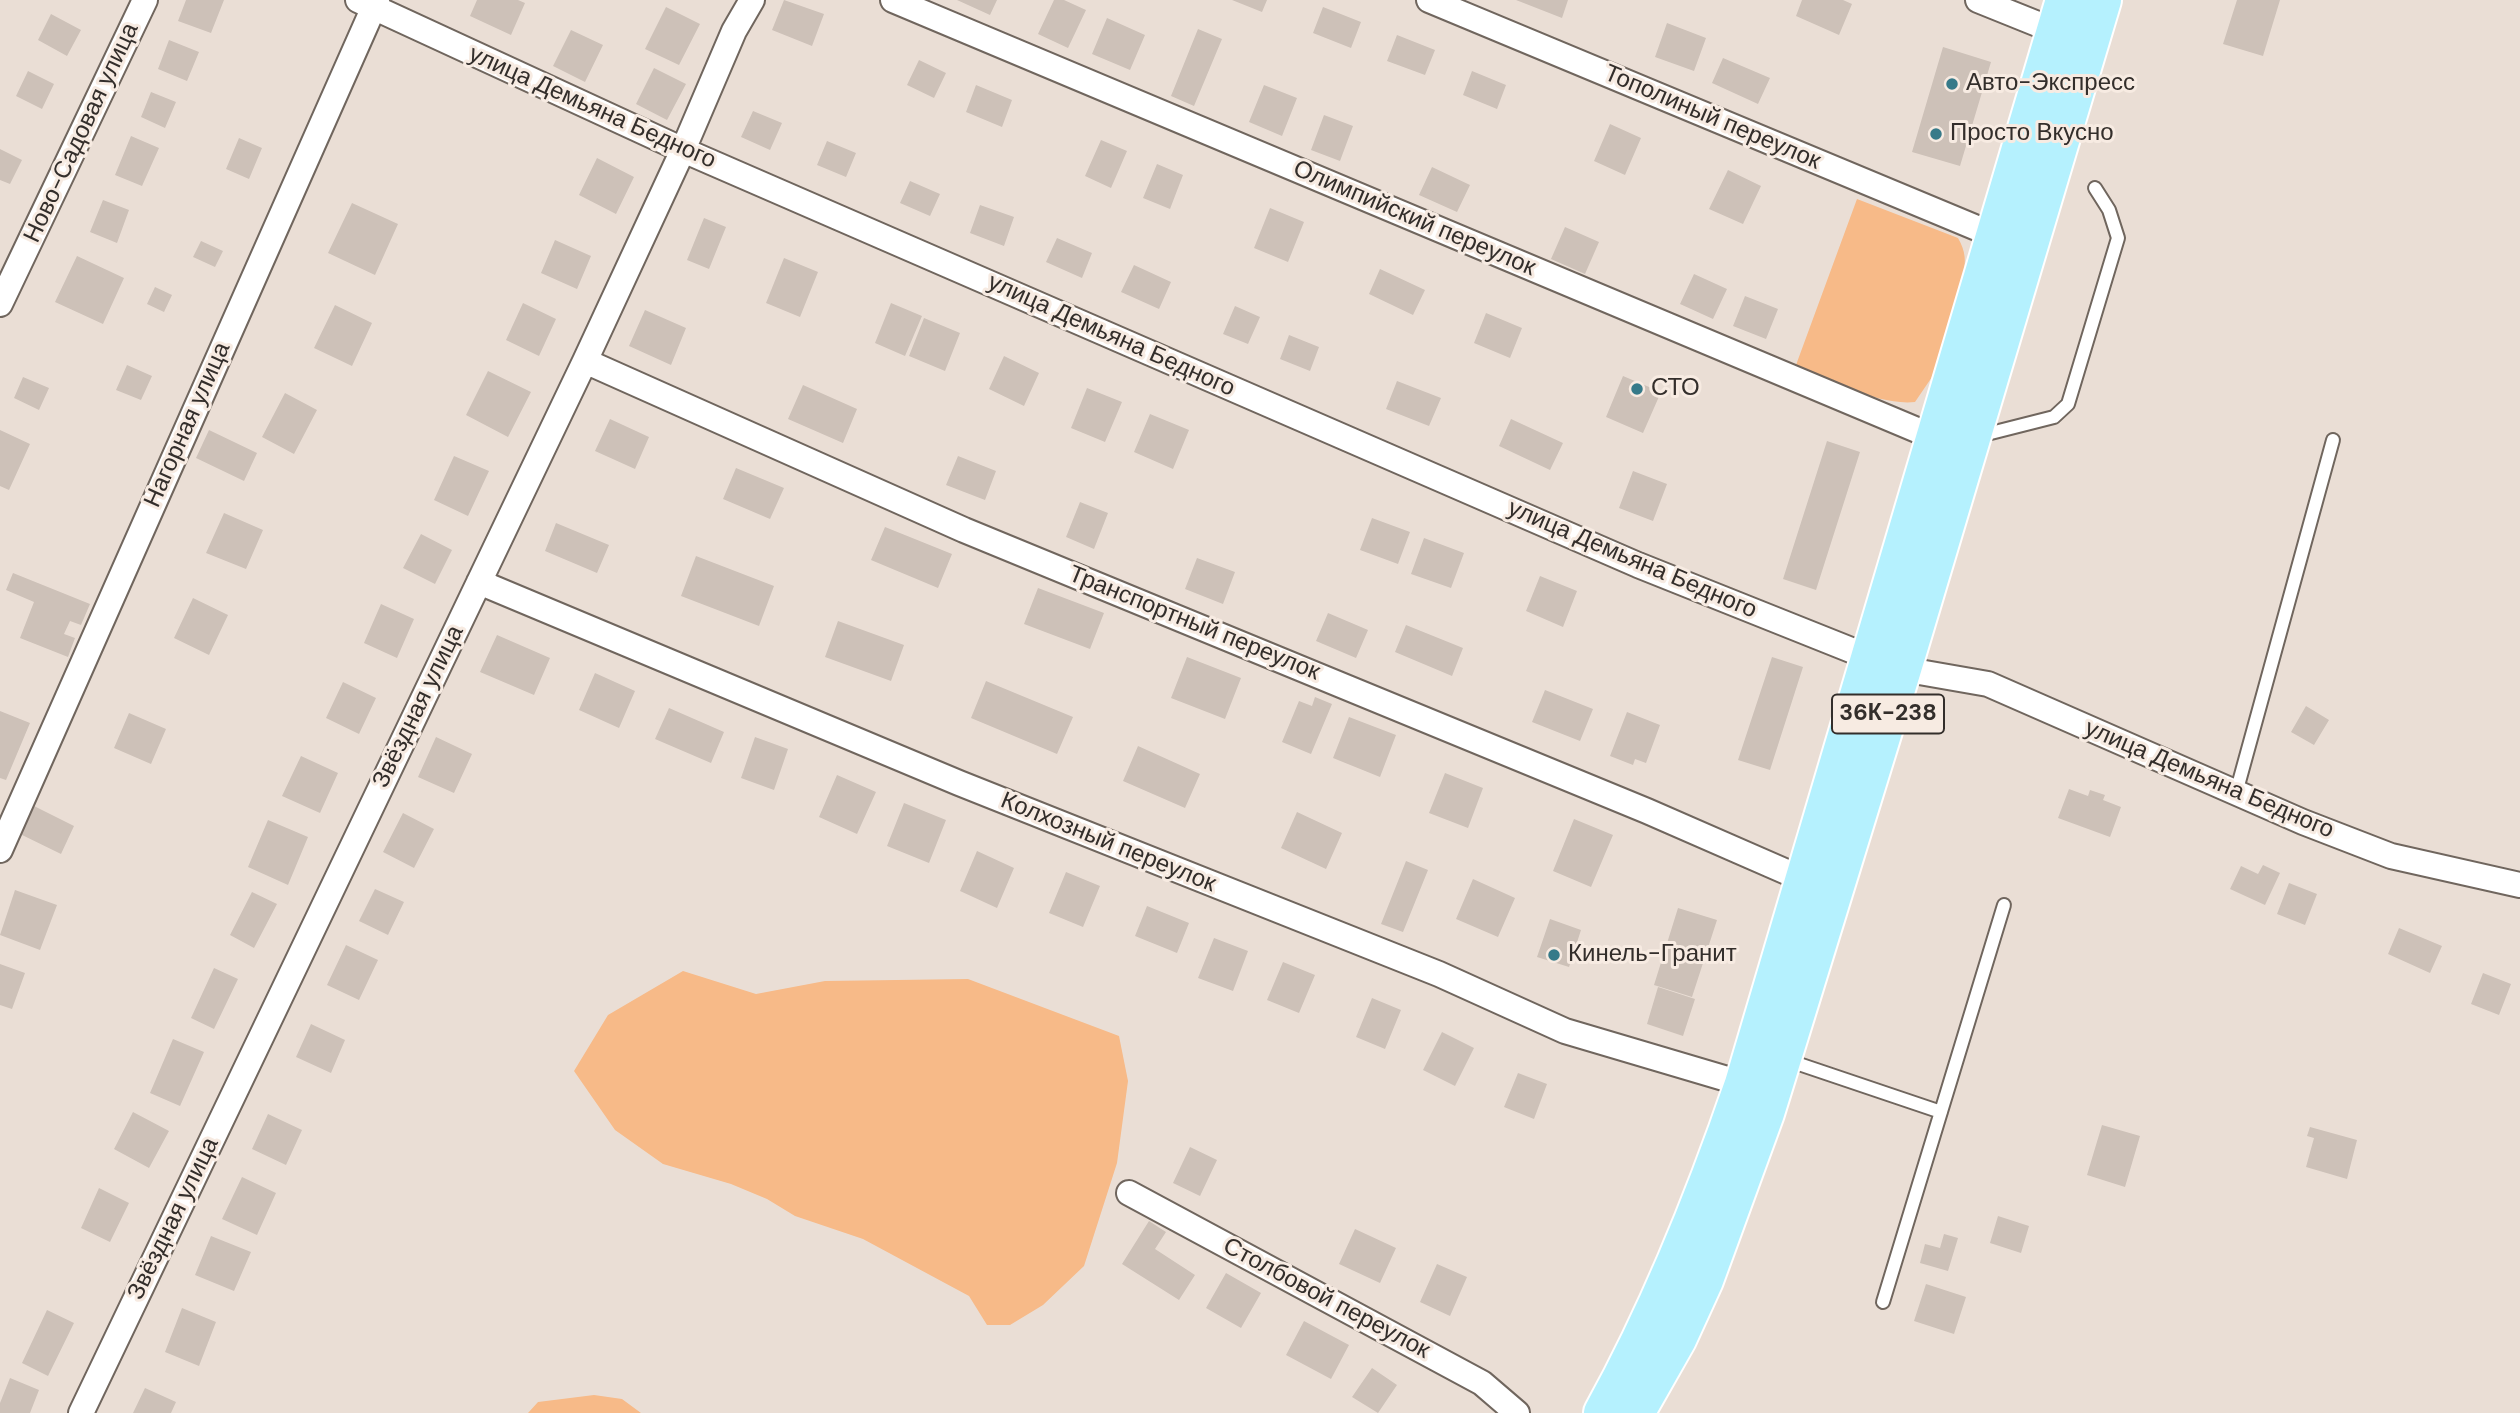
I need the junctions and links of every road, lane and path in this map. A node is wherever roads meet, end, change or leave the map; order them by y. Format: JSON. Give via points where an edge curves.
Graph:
{"nodes":[{"id":1,"x":145,"y":0,"type":"edge"},
{"id":2,"x":752,"y":0,"type":"edge"},
{"id":3,"x":893,"y":0,"type":"edge"},
{"id":4,"x":1429,"y":0,"type":"edge"},
{"id":5,"x":1978,"y":0,"type":"edge"},
{"id":6,"x":2102,"y":0,"type":"edge"},
{"id":7,"x":369,"y":3,"type":"edge"},
{"id":8,"x":2060,"y":16,"type":"edge"},
{"id":9,"x":683,"y":150,"type":"junction"},
{"id":10,"x":2095,"y":188,"type":"dead end"},
{"id":11,"x":1996,"y":236,"type":"junction"},
{"id":12,"x":0,"y":304,"type":"edge"},
{"id":13,"x":585,"y":361,"type":"junction"},
{"id":14,"x":1954,"y":438,"type":"junction"},
{"id":15,"x":2333,"y":440,"type":"dead end"},
{"id":16,"x":479,"y":582,"type":"junction"},
{"id":17,"x":1886,"y":663,"type":"junction"},
{"id":18,"x":2236,"y":793,"type":"junction"},
{"id":19,"x":0,"y":850,"type":"edge"},
{"id":20,"x":1805,"y":880,"type":"junction"},
{"id":21,"x":2520,"y":885,"type":"edge"},
{"id":22,"x":2004,"y":905,"type":"dead end"},
{"id":23,"x":1783,"y":1059,"type":"junction"},
{"id":24,"x":1744,"y":1084,"type":"junction"},
{"id":25,"x":1941,"y":1112,"type":"junction"},
{"id":26,"x":1129,"y":1193,"type":"dead end"},
{"id":27,"x":1883,"y":1302,"type":"dead end"},
{"id":28,"x":81,"y":1413,"type":"edge"},
{"id":29,"x":1517,"y":1413,"type":"edge"},
{"id":30,"x":1603,"y":1413,"type":"edge"},
{"id":31,"x":1635,"y":1413,"type":"edge"}],
"edges":[{"from":1,"to":12,"type":"street","name":"Ново-Садовая улица"},
{"from":2,"to":9,"type":"street","name":"Звёздная улица"},
{"from":3,"to":14,"type":"street","name":"Олимпийский переулок"},
{"from":4,"to":11,"type":"street","name":"Тополиный переулок"},
{"from":5,"to":8,"type":"street"},
{"from":6,"to":14,"type":"main road","number":"36К-238"},
{"from":7,"to":9,"type":"street","name":"улица Демьяна Бедного"},
{"from":7,"to":19,"type":"street","name":"Нагорная улица"},
{"from":8,"to":11,"type":"main road"},
{"from":9,"to":13,"type":"street","name":"Звёздная улица"},
{"from":9,"to":17,"type":"street","name":"улица Демьяна Бедного","via":[[1638,565]]},
{"from":10,"to":14,"type":"lane","via":[[2109,210],[2118,238],[2068,404],[2054,417]]},
{"from":11,"to":14,"type":"main road"},
{"from":13,"to":16,"type":"street","name":"Звёздная улица"},
{"from":13,"to":20,"type":"street","name":"Транспортный переулок","via":[[964,530],[1634,805]]},
{"from":14,"to":17,"type":"main road","number":"36К-238"},
{"from":15,"to":18,"type":"lane"},
{"from":16,"to":24,"type":"street","name":"Колхозный переулок","via":[[959,783],[1439,974],[1565,1031]]},
{"from":16,"to":28,"type":"street","name":"Звёздная улица"},
{"from":17,"to":18,"type":"street","name":"улица Демьяна Бедного","via":[[1988,684]]},
{"from":17,"to":20,"type":"main road"},
{"from":17,"to":23,"type":"main road","number":"36К-238"},
{"from":18,"to":21,"type":"street","name":"улица Демьяна Бедного","via":[[2391,856]]},
{"from":20,"to":24,"type":"main road"},
{"from":22,"to":25,"type":"lane"},
{"from":23,"to":25,"type":"lane"},
{"from":23,"to":31,"type":"main road","number":"36К-238","via":[[1704,1280]]},
{"from":24,"to":30,"type":"main road","via":[[1669,1283]]},
{"from":25,"to":27,"type":"lane"},
{"from":26,"to":29,"type":"street","name":"Столбовой переулок","via":[[1482,1383]]}]}
